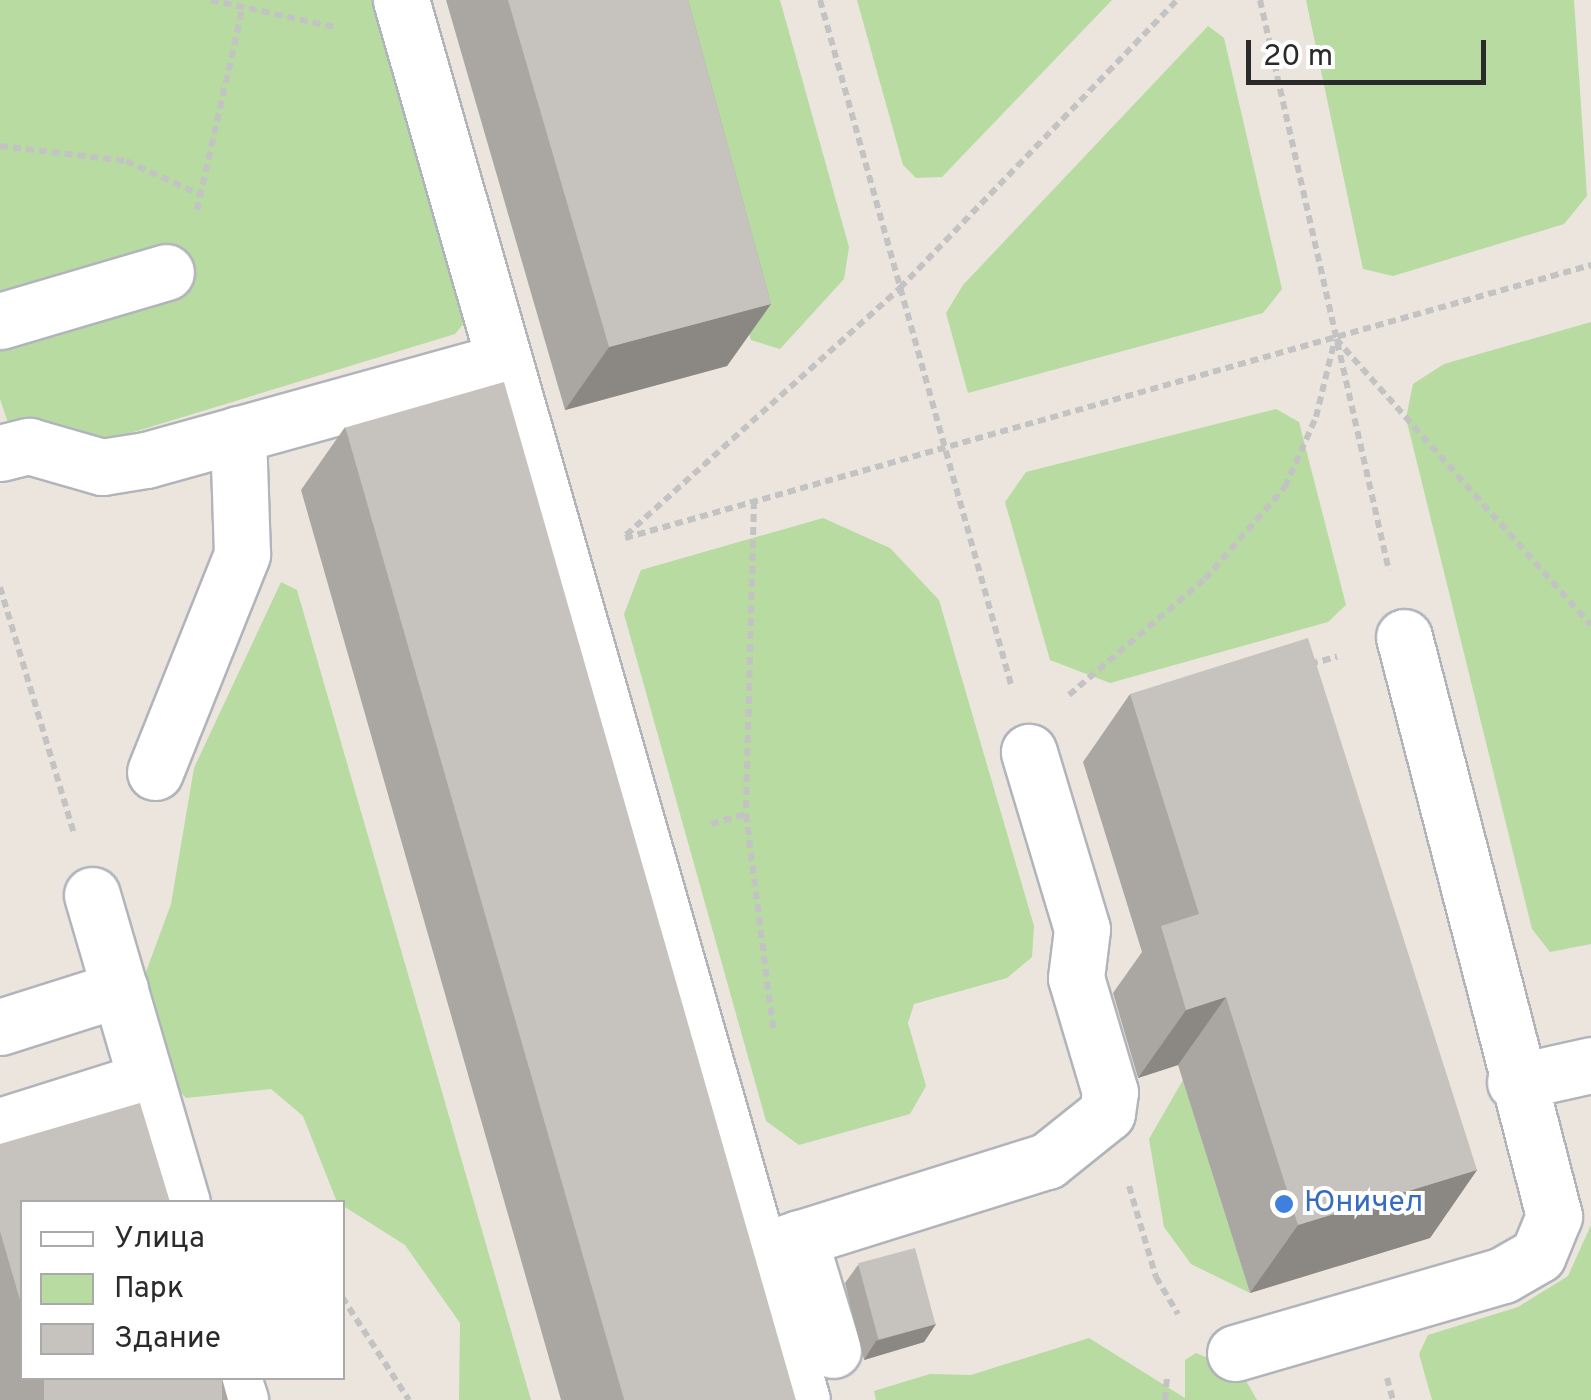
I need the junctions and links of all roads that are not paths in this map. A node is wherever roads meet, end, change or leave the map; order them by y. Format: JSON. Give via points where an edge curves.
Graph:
{"nodes":[{"id":1,"x":405,"y":15,"type":"edge"},
{"id":2,"x":166,"y":272,"type":"road end"},
{"id":3,"x":0,"y":322,"type":"edge"},
{"id":4,"x":504,"y":361,"type":"junction"},
{"id":5,"x":238,"y":434,"type":"junction"},
{"id":6,"x":0,"y":453,"type":"edge"},
{"id":7,"x":1404,"y":636,"type":"road end"},
{"id":8,"x":1029,"y":752,"type":"road end"},
{"id":9,"x":155,"y":772,"type":"dead end"},
{"id":10,"x":92,"y":895,"type":"road end"},
{"id":11,"x":120,"y":989,"type":"junction"},
{"id":12,"x":0,"y":1027,"type":"edge"},
{"id":13,"x":1591,"y":1065,"type":"edge"},
{"id":14,"x":146,"y":1080,"type":"junction"},
{"id":15,"x":1515,"y":1082,"type":"junction"},
{"id":16,"x":0,"y":1126,"type":"edge"},
{"id":17,"x":181,"y":1200,"type":"edge"},
{"id":18,"x":779,"y":1244,"type":"junction"},
{"id":19,"x":832,"y":1350,"type":"dead end"},
{"id":20,"x":1235,"y":1353,"type":"road end"},
{"id":21,"x":802,"y":1400,"type":"edge"}],
"edges":[{"from":1,"to":4,"type":"lane"},
{"from":2,"to":3,"type":"lane"},
{"from":4,"to":5,"type":"lane"},
{"from":4,"to":18,"type":"lane","via":[[560,558]]},
{"from":5,"to":6,"type":"lane","via":[[102,466],[29,446]]},
{"from":5,"to":9,"type":"lane","via":[[242,554]]},
{"from":7,"to":15,"type":"lane"},
{"from":8,"to":18,"type":"lane","via":[[1082,929],[1076,978],[1110,1092],[1107,1113],[1047,1161]]},
{"from":10,"to":11,"type":"lane"},
{"from":11,"to":12,"type":"lane"},
{"from":11,"to":14,"type":"lane"},
{"from":13,"to":15,"type":"lane"},
{"from":14,"to":16,"type":"lane"},
{"from":14,"to":17,"type":"lane"},
{"from":15,"to":20,"type":"lane","via":[[1554,1216],[1538,1255],[1503,1275]]},
{"from":18,"to":19,"type":"lane"},
{"from":18,"to":21,"type":"lane"}]}
